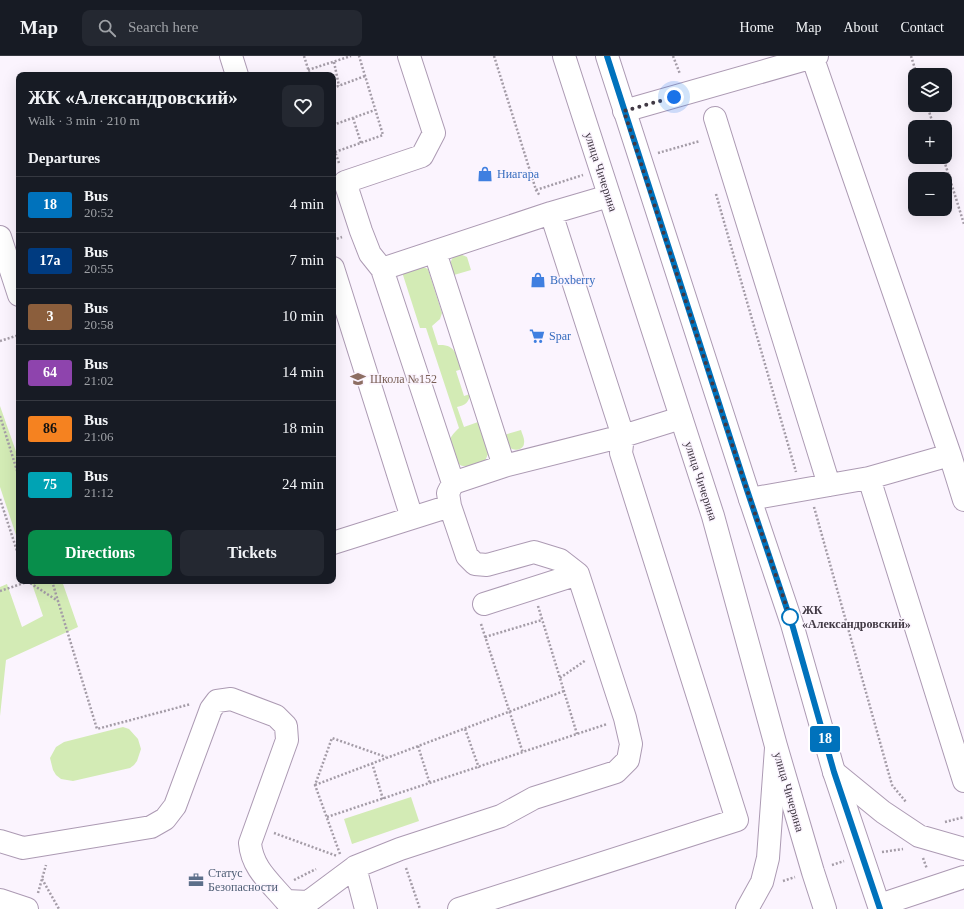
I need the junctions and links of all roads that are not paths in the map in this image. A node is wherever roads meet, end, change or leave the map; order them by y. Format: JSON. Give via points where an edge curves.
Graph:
{"nodes":[{"id":1,"x":231,"y":56,"type":"edge"},
{"id":2,"x":409,"y":56,"type":"edge"},
{"id":3,"x":564,"y":56,"type":"edge"},
{"id":4,"x":607,"y":56,"type":"edge"},
{"id":5,"x":814,"y":56,"type":"edge"},
{"id":6,"x":236,"y":72,"type":"edge"},
{"id":7,"x":624,"y":111,"type":"junction"},
{"id":8,"x":715,"y":118,"type":"dead end"},
{"id":9,"x":609,"y":196,"type":"junction"},
{"id":10,"x":551,"y":213,"type":"junction"},
{"id":11,"x":0,"y":236,"type":"edge"},
{"id":12,"x":435,"y":252,"type":"junction"},
{"id":13,"x":382,"y":268,"type":"junction"},
{"id":14,"x":336,"y":277,"type":"edge"},
{"id":15,"x":16,"y":286,"type":"edge"},
{"id":16,"x":681,"y":418,"type":"junction"},
{"id":17,"x":622,"y":436,"type":"junction"},
{"id":18,"x":950,"y":455,"type":"junction"},
{"id":19,"x":504,"y":466,"type":"junction"},
{"id":20,"x":869,"y":478,"type":"junction"},
{"id":21,"x":453,"y":483,"type":"junction"},
{"id":22,"x":819,"y":487,"type":"junction"},
{"id":23,"x":962,"y":487,"type":"edge"},
{"id":24,"x":750,"y":499,"type":"junction"},
{"id":25,"x":450,"y":506,"type":"junction"},
{"id":26,"x":412,"y":518,"type":"junction"},
{"id":27,"x":336,"y":542,"type":"edge"},
{"id":28,"x":578,"y":574,"type":"junction"},
{"id":29,"x":482,"y":613,"type":"road end"},
{"id":30,"x":776,"y":746,"type":"junction"},
{"id":31,"x":834,"y":772,"type":"junction"},
{"id":32,"x":964,"y":781,"type":"edge"},
{"id":33,"x":0,"y":841,"type":"edge"},
{"id":34,"x":964,"y":849,"type":"edge"},
{"id":35,"x":348,"y":862,"type":"junction"},
{"id":36,"x":964,"y":877,"type":"edge"},
{"id":37,"x":0,"y":900,"type":"edge"},
{"id":38,"x":32,"y":901,"type":"edge"},
{"id":39,"x":311,"y":906,"type":"edge"},
{"id":40,"x":875,"y":908,"type":"edge"},
{"id":41,"x":366,"y":909,"type":"edge"},
{"id":42,"x":459,"y":909,"type":"edge"},
{"id":43,"x":747,"y":909,"type":"edge"},
{"id":44,"x":825,"y":909,"type":"edge"}],
"edges":[{"from":1,"to":6,"type":"main road"},
{"from":2,"to":13,"type":"main road","via":[[434,133],[422,156],[345,182],[370,254]]},
{"from":3,"to":9,"type":"main road","name":"улица Чичерина"},
{"from":4,"to":7,"type":"main road"},
{"from":5,"to":7,"type":"main road"},
{"from":5,"to":18,"type":"main road"},
{"from":7,"to":24,"type":"main road"},
{"from":8,"to":22,"type":"main road"},
{"from":9,"to":10,"type":"main road"},
{"from":9,"to":16,"type":"main road","name":"улица Чичерина"},
{"from":10,"to":12,"type":"main road"},
{"from":10,"to":17,"type":"main road"},
{"from":11,"to":15,"type":"main road"},
{"from":12,"to":13,"type":"main road"},
{"from":12,"to":19,"type":"main road"},
{"from":13,"to":21,"type":"main road"},
{"from":14,"to":26,"type":"main road"},
{"from":16,"to":17,"type":"main road"},
{"from":16,"to":30,"type":"main road","name":"улица Чичерина","via":[[713,516]]},
{"from":17,"to":19,"type":"main road"},
{"from":17,"to":42,"type":"main road","via":[[621,453],[737,820]]},
{"from":18,"to":20,"type":"main road"},
{"from":18,"to":23,"type":"main road"},
{"from":19,"to":21,"type":"main road"},
{"from":20,"to":22,"type":"main road"},
{"from":20,"to":32,"type":"main road"},
{"from":21,"to":25,"type":"main road","via":[[448,493]]},
{"from":22,"to":24,"type":"main road"},
{"from":24,"to":31,"type":"main road","via":[[792,624]]},
{"from":25,"to":26,"type":"main road"},
{"from":25,"to":28,"type":"main road","via":[[466,556],[475,564],[487,565],[534,552],[560,560]]},
{"from":26,"to":27,"type":"main road"},
{"from":28,"to":29,"type":"main road","via":[[533,588]]},
{"from":28,"to":35,"type":"main road","via":[[625,718],[631,744],[628,760],[616,772],[534,798],[501,816],[400,849]]},
{"from":30,"to":43,"type":"main road","via":[[768,858],[760,888]]},
{"from":30,"to":44,"type":"main road","name":"улица Чичерина"},
{"from":31,"to":34,"type":"main road","via":[[883,812],[919,836]]},
{"from":31,"to":40,"type":"main road","via":[[863,855]]},
{"from":33,"to":39,"type":"main road","via":[[23,848],[151,827],[165,819],[175,806],[211,709],[217,701],[231,699],[276,716],[286,726],[287,740],[250,843],[251,854],[255,865],[286,901]]},
{"from":35,"to":39,"type":"main road"},
{"from":35,"to":41,"type":"main road"},
{"from":36,"to":40,"type":"main road"},
{"from":37,"to":38,"type":"main road"}]}
